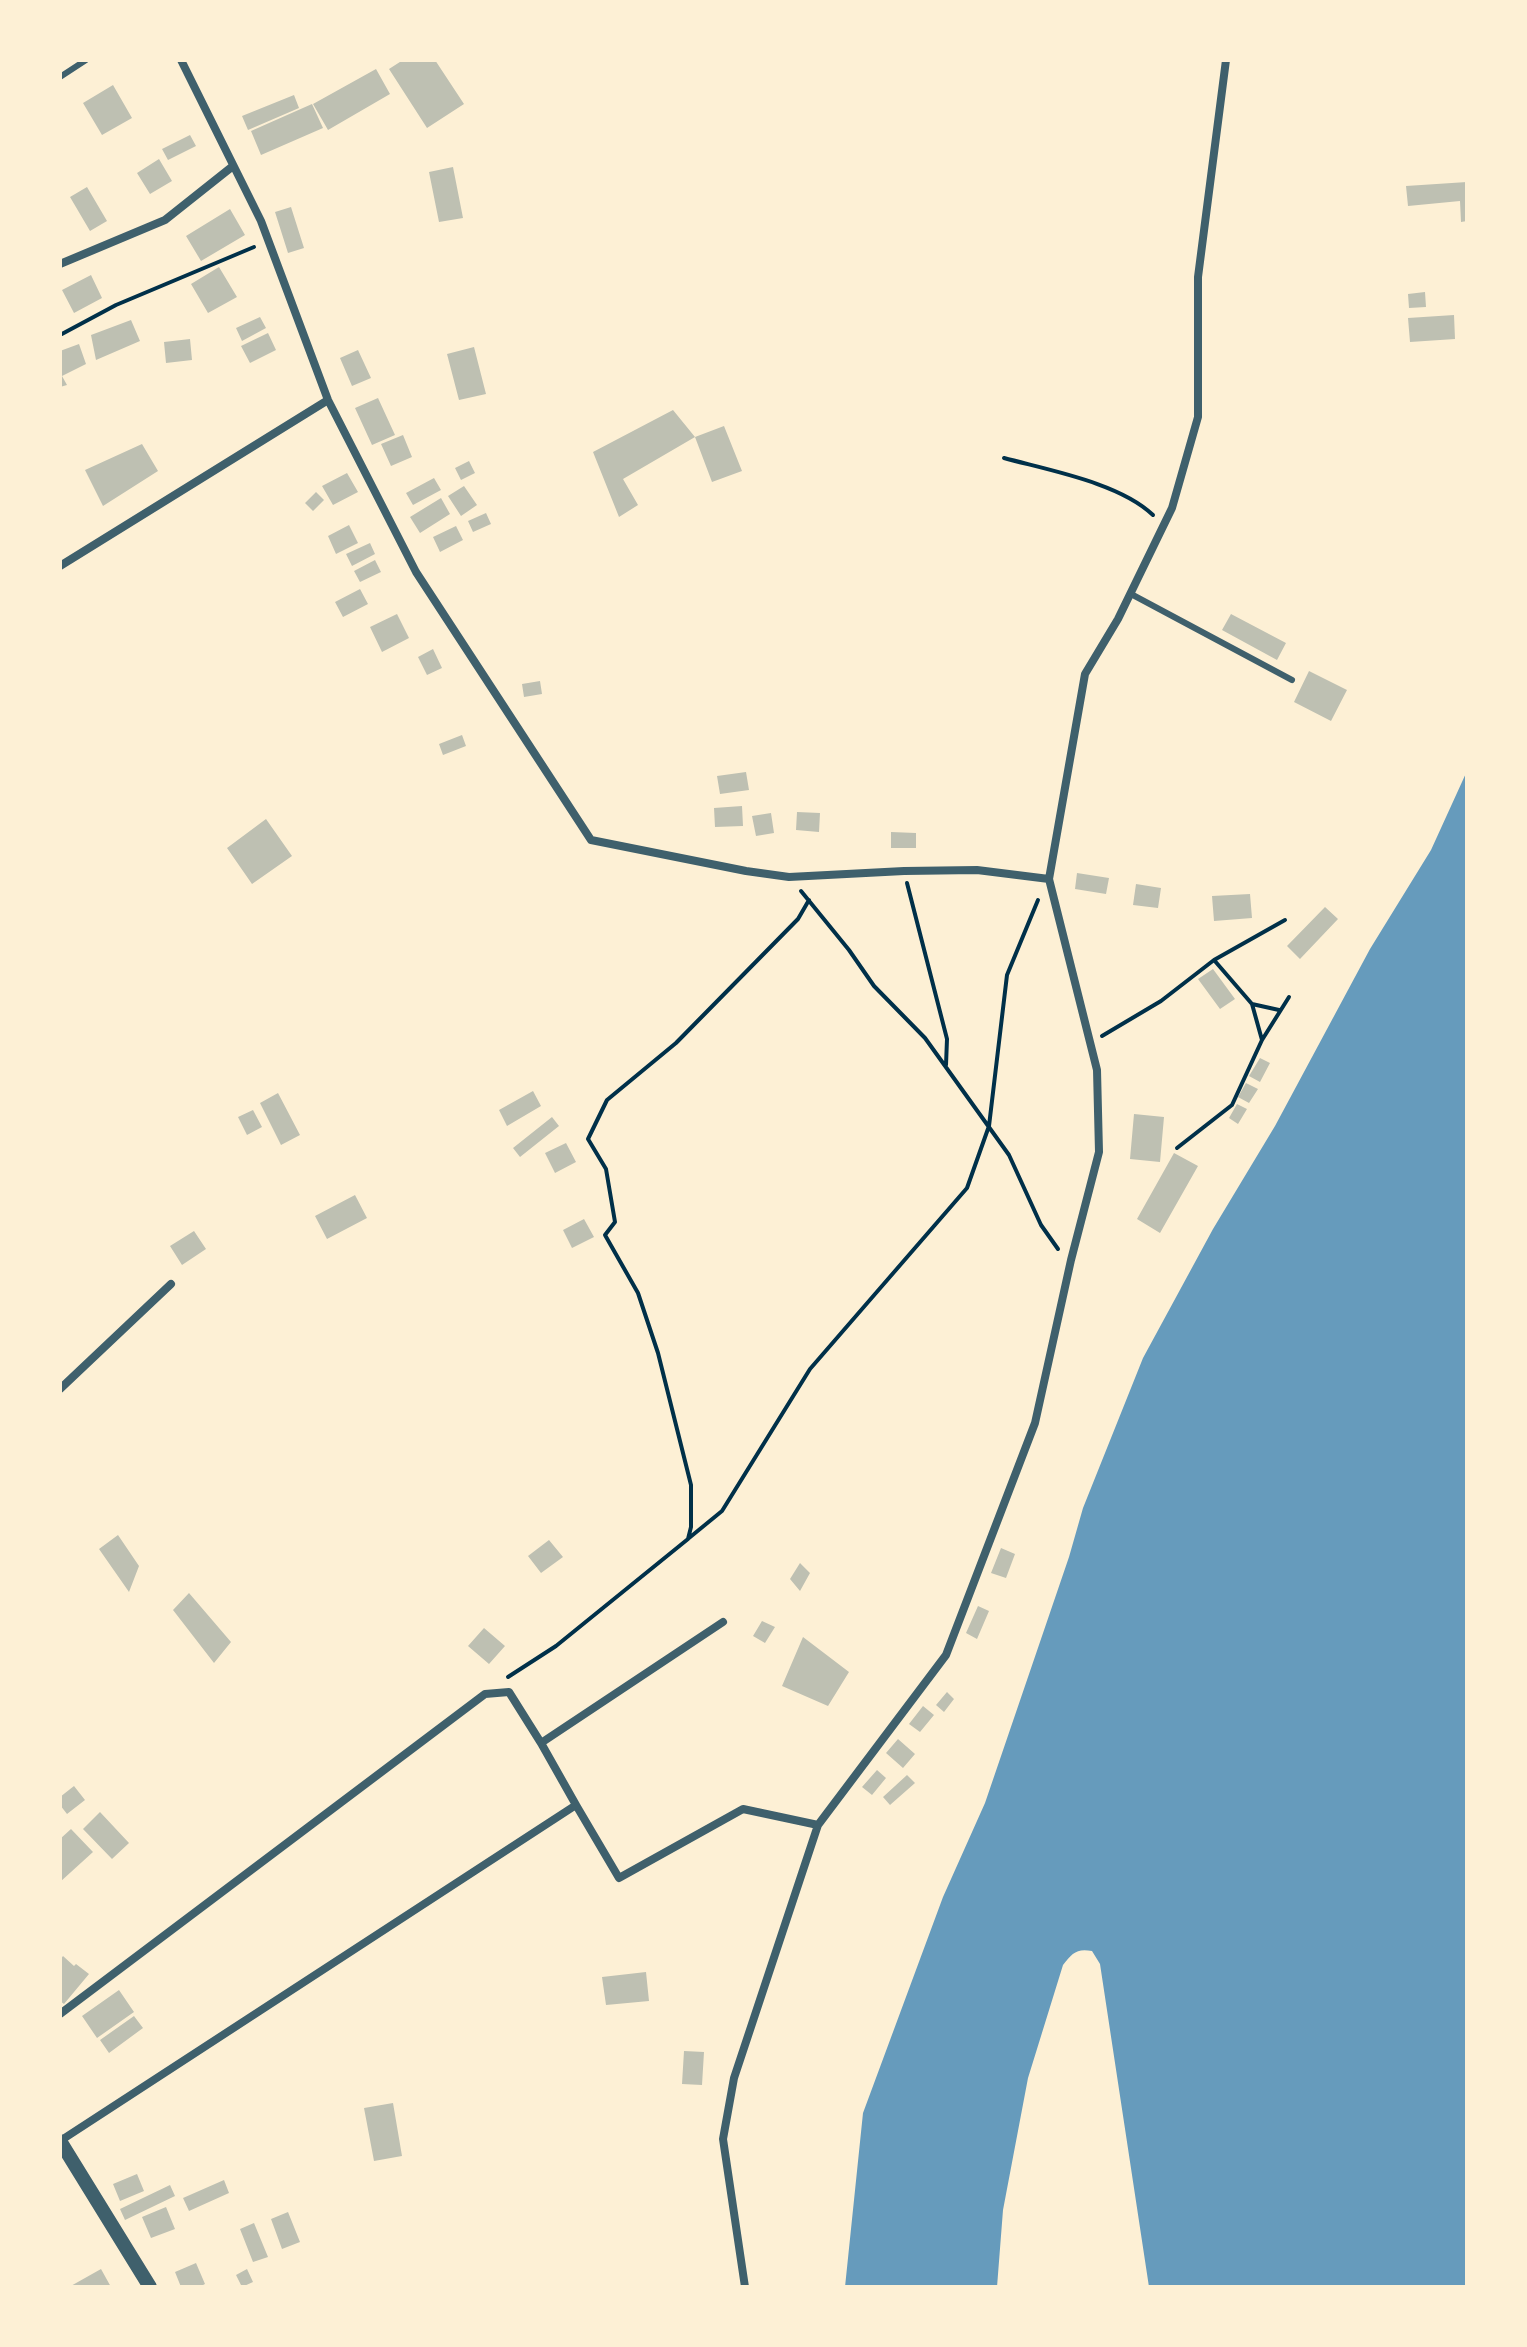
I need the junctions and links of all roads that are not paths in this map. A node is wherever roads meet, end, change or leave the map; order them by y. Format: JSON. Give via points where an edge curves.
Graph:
{"nodes":[{"id":1,"x":86,"y":60,"type":"edge"},
{"id":2,"x":181,"y":60,"type":"edge"},
{"id":3,"x":1226,"y":60,"type":"edge"},
{"id":4,"x":60,"y":77,"type":"edge"},
{"id":5,"x":233,"y":166,"type":"junction"},
{"id":6,"x":60,"y":264,"type":"edge"},
{"id":7,"x":328,"y":400,"type":"junction"},
{"id":8,"x":60,"y":566,"type":"edge"},
{"id":9,"x":1131,"y":594,"type":"junction"},
{"id":10,"x":1292,"y":680,"type":"dead end"},
{"id":11,"x":1049,"y":879,"type":"junction"},
{"id":12,"x":171,"y":1284,"type":"dead end"},
{"id":13,"x":60,"y":1389,"type":"edge"},
{"id":14,"x":723,"y":1622,"type":"dead end"},
{"id":15,"x":541,"y":1743,"type":"junction"},
{"id":16,"x":576,"y":1805,"type":"junction"},
{"id":17,"x":818,"y":1825,"type":"junction"},
{"id":18,"x":60,"y":2014,"type":"edge"},
{"id":19,"x":60,"y":2141,"type":"edge"},
{"id":20,"x":150,"y":2287,"type":"edge"},
{"id":21,"x":745,"y":2287,"type":"edge"}],
"edges":[{"from":1,"to":4,"type":"lane"},
{"from":2,"to":5,"type":"street"},
{"from":3,"to":9,"type":"street","via":[[1198,277],[1198,417],[1172,508]]},
{"from":5,"to":6,"type":"street","via":[[165,220]]},
{"from":5,"to":7,"type":"street","via":[[261,221]]},
{"from":7,"to":8,"type":"street"},
{"from":7,"to":11,"type":"street","via":[[416,572],[591,840],[789,877],[977,870]]},
{"from":9,"to":10,"type":"lane"},
{"from":9,"to":11,"type":"street","via":[[1085,674]]},
{"from":11,"to":17,"type":"street","via":[[1097,1070],[1099,1152],[1035,1423],[946,1655]]},
{"from":12,"to":13,"type":"street"},
{"from":14,"to":15,"type":"street"},
{"from":15,"to":16,"type":"street"},
{"from":15,"to":18,"type":"street","via":[[509,1692],[485,1694]]},
{"from":16,"to":17,"type":"street","via":[[619,1878],[743,1809]]},
{"from":16,"to":19,"type":"street"},
{"from":17,"to":21,"type":"street","via":[[734,2078],[723,2139]]},
{"from":19,"to":20,"type":"street"}]}
